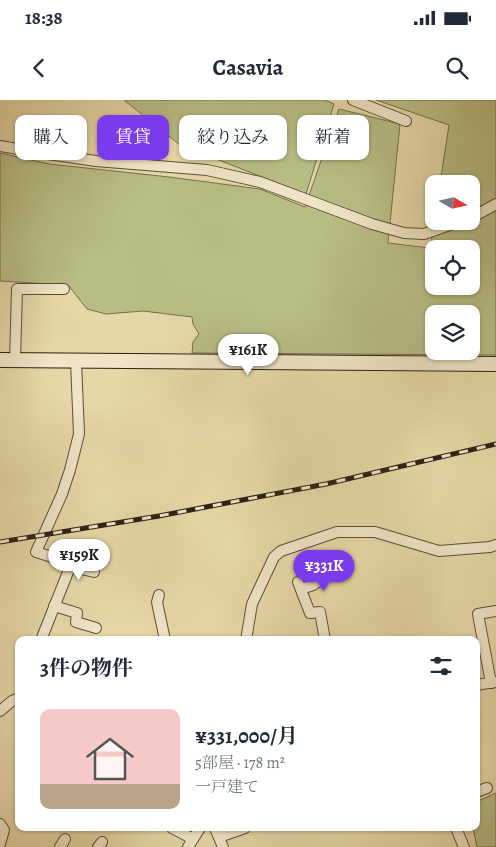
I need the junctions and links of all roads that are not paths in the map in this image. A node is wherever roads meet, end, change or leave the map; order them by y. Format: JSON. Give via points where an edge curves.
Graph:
{"nodes":[{"id":1,"x":353,"y":100,"type":"edge"},
{"id":2,"x":406,"y":120,"type":"dead end"},
{"id":3,"x":0,"y":146,"type":"edge"},
{"id":4,"x":496,"y":204,"type":"edge"},
{"id":5,"x":480,"y":213,"type":"edge"},
{"id":6,"x":435,"y":230,"type":"edge"},
{"id":7,"x":64,"y":290,"type":"dead end"},
{"id":8,"x":0,"y":360,"type":"edge"},
{"id":9,"x":15,"y":360,"type":"junction"},
{"id":10,"x":76,"y":361,"type":"junction"},
{"id":11,"x":496,"y":364,"type":"edge"},
{"id":12,"x":496,"y":545,"type":"edge"},
{"id":13,"x":70,"y":566,"type":"junction"},
{"id":14,"x":334,"y":571,"type":"dead end"},
{"id":15,"x":94,"y":572,"type":"dead end"},
{"id":16,"x":159,"y":595,"type":"dead end"},
{"id":17,"x":54,"y":606,"type":"junction"},
{"id":18,"x":496,"y":611,"type":"edge"},
{"id":19,"x":96,"y":628,"type":"dead end"},
{"id":20,"x":42,"y":636,"type":"edge"},
{"id":21,"x":164,"y":636,"type":"edge"},
{"id":22,"x":247,"y":636,"type":"edge"},
{"id":23,"x":324,"y":636,"type":"edge"},
{"id":24,"x":493,"y":683,"type":"edge"},
{"id":25,"x":480,"y":685,"type":"edge"},
{"id":26,"x":15,"y":700,"type":"edge"},
{"id":27,"x":0,"y":711,"type":"edge"},
{"id":28,"x":486,"y":788,"type":"dead end"},
{"id":29,"x":480,"y":790,"type":"edge"},
{"id":30,"x":0,"y":824,"type":"edge"},
{"id":31,"x":176,"y":831,"type":"edge"},
{"id":32,"x":198,"y":831,"type":"edge"},
{"id":33,"x":236,"y":831,"type":"edge"},
{"id":34,"x":457,"y":831,"type":"edge"},
{"id":35,"x":219,"y":837,"type":"edge"},
{"id":36,"x":190,"y":843,"type":"edge"},
{"id":37,"x":0,"y":844,"type":"edge"},
{"id":38,"x":464,"y":847,"type":"edge"}],
"edges":[{"from":1,"to":2,"type":"street"},
{"from":3,"to":6,"type":"street","via":[[96,161],[207,170],[260,182],[404,233],[424,234]]},
{"from":4,"to":5,"type":"street"},
{"from":7,"to":9,"type":"street","via":[[17,289]]},
{"from":8,"to":9,"type":"street"},
{"from":9,"to":10,"type":"street"},
{"from":10,"to":11,"type":"street"},
{"from":10,"to":13,"type":"street","via":[[79,434],[62,494],[36,552],[68,562]]},
{"from":12,"to":22,"type":"street","via":[[439,551],[375,532],[337,532],[281,551],[274,557],[252,604]]},
{"from":13,"to":15,"type":"street"},
{"from":13,"to":17,"type":"street"},
{"from":14,"to":23,"type":"street","via":[[312,585],[300,585],[310,613],[320,612]]},
{"from":16,"to":21,"type":"street","via":[[157,602]]},
{"from":17,"to":19,"type":"street","via":[[77,613],[76,622]]},
{"from":17,"to":20,"type":"street"},
{"from":18,"to":24,"type":"street","via":[[478,614]]},
{"from":24,"to":25,"type":"street"},
{"from":26,"to":27,"type":"street"},
{"from":28,"to":29,"type":"street"},
{"from":30,"to":37,"type":"street","via":[[4,830]]},
{"from":31,"to":36,"type":"street"},
{"from":32,"to":36,"type":"street"},
{"from":33,"to":35,"type":"street"},
{"from":34,"to":38,"type":"street"}]}
